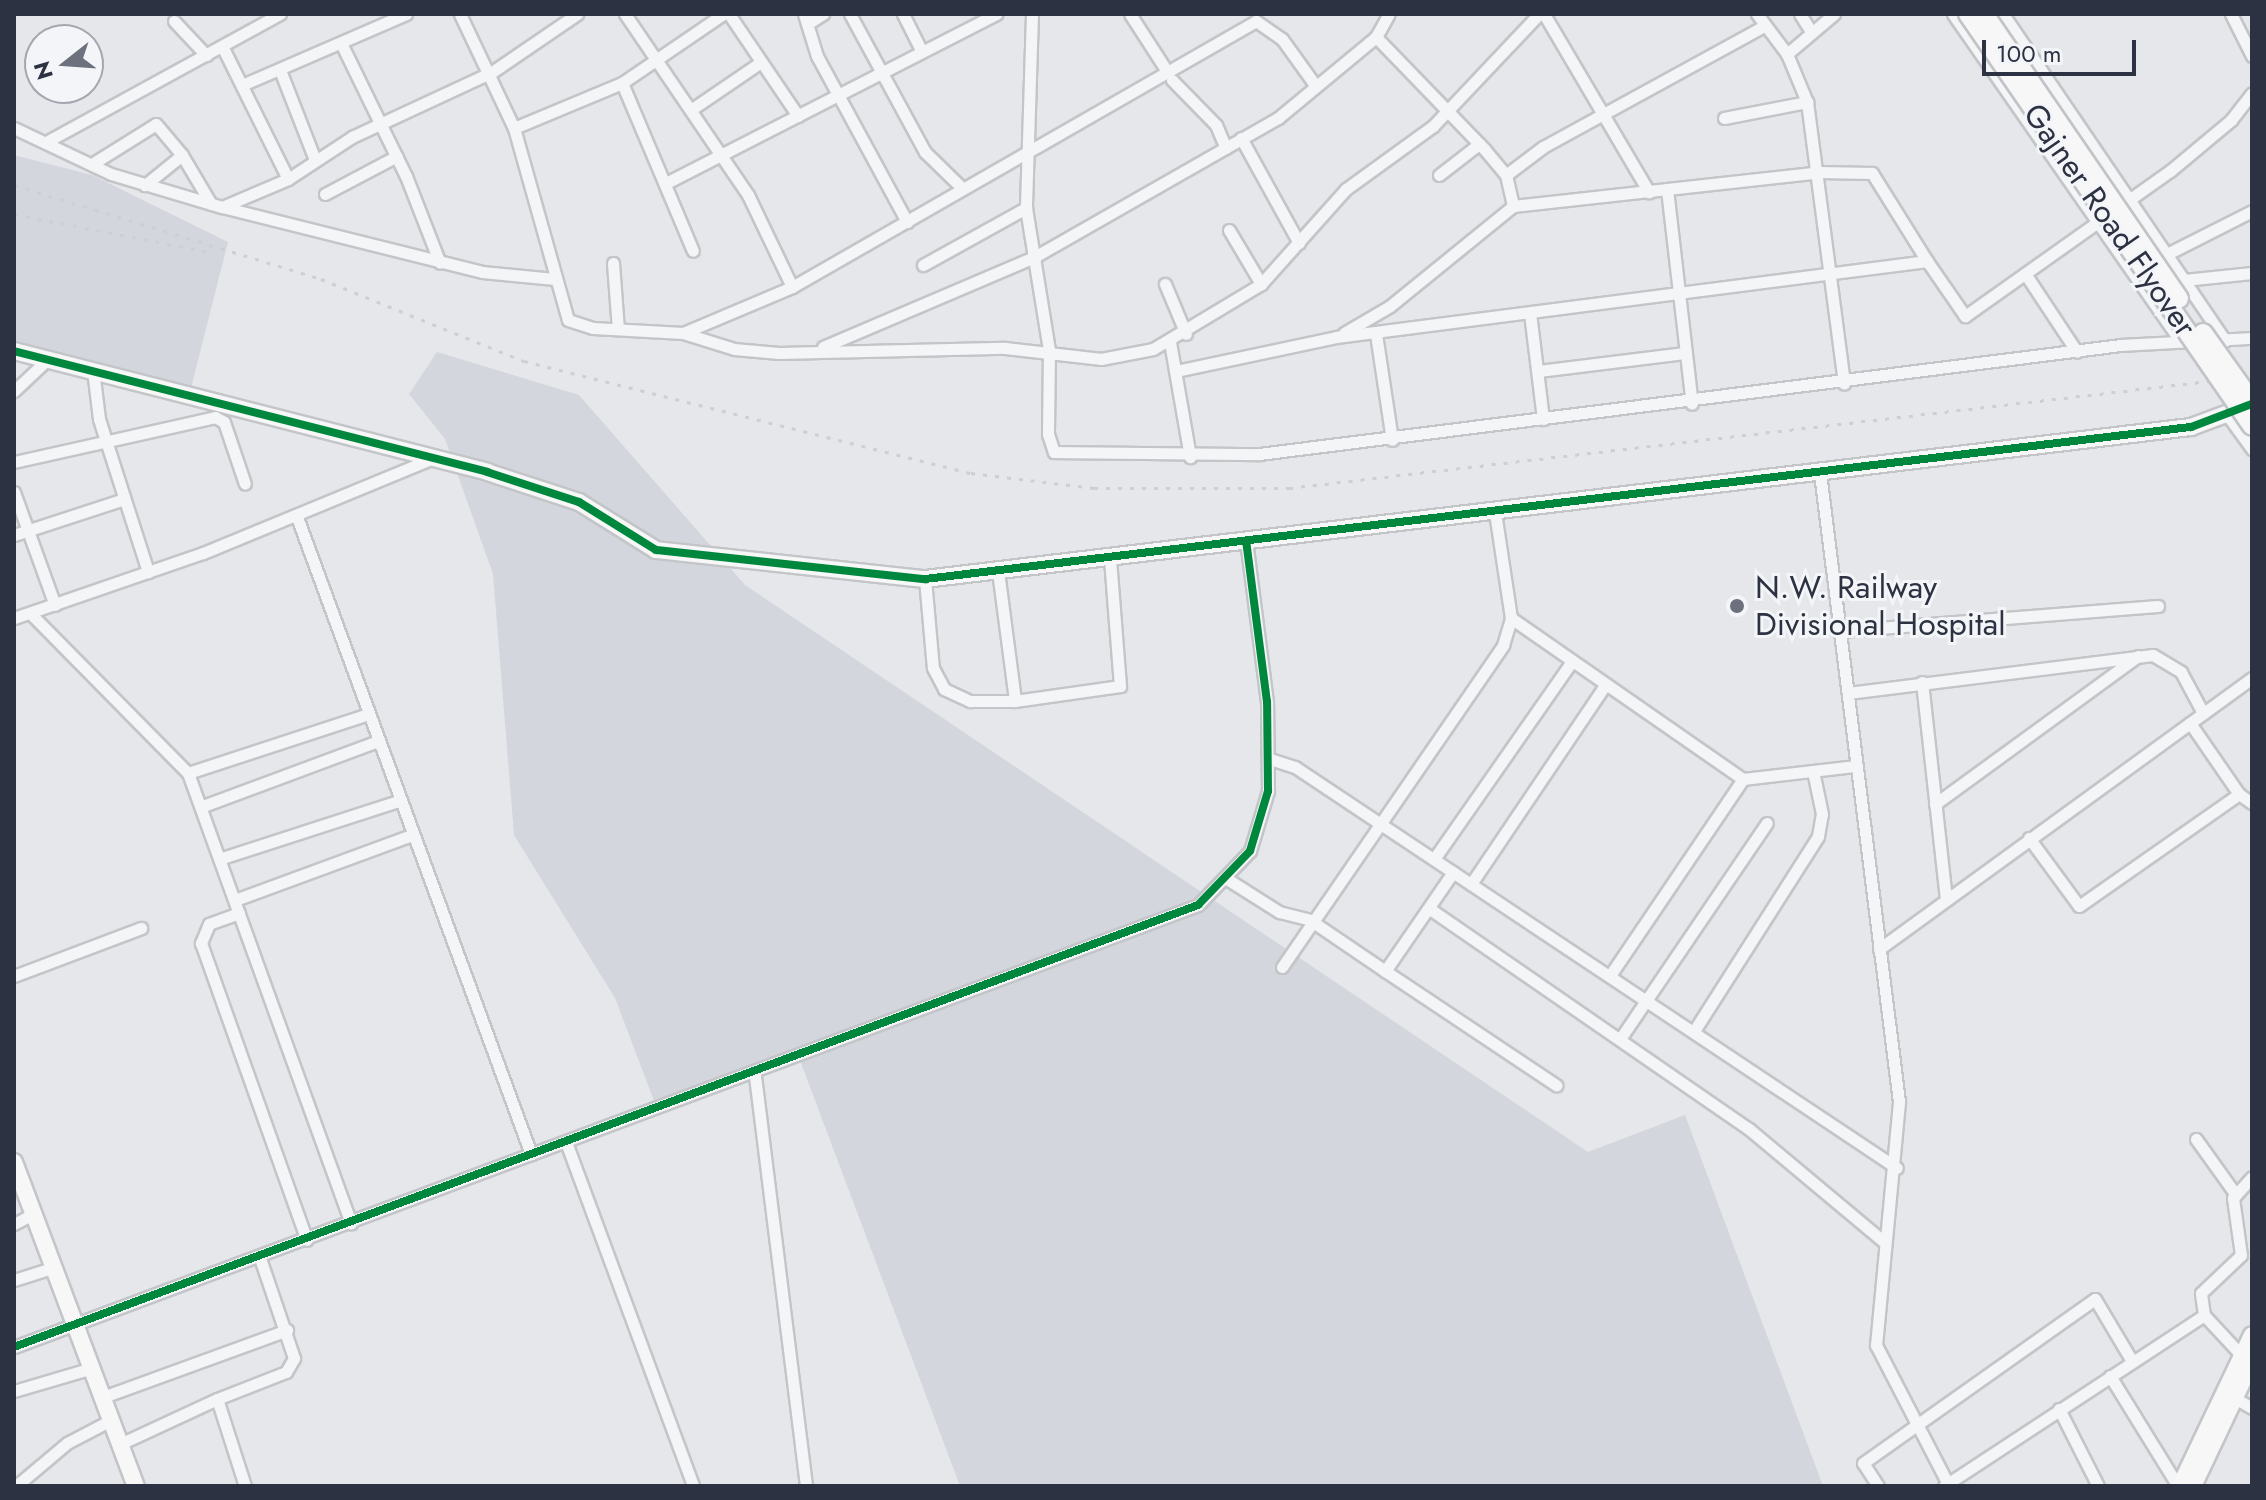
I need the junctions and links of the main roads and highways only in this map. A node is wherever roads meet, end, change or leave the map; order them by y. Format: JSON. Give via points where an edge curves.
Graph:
{"nodes":[{"id":1,"x":1968,"y":14,"type":"edge"},
{"id":2,"x":1984,"y":14,"type":"edge"},
{"id":3,"x":2252,"y":403,"type":"edge"},
{"id":4,"x":2252,"y":425,"type":"edge"}],
"edges":[{"from":1,"to":4,"type":"main road","name":"Gajner Road Flyover","bridge":true},
{"from":2,"to":3,"type":"main road","name":"Gajner Road Flyover","bridge":true}]}
